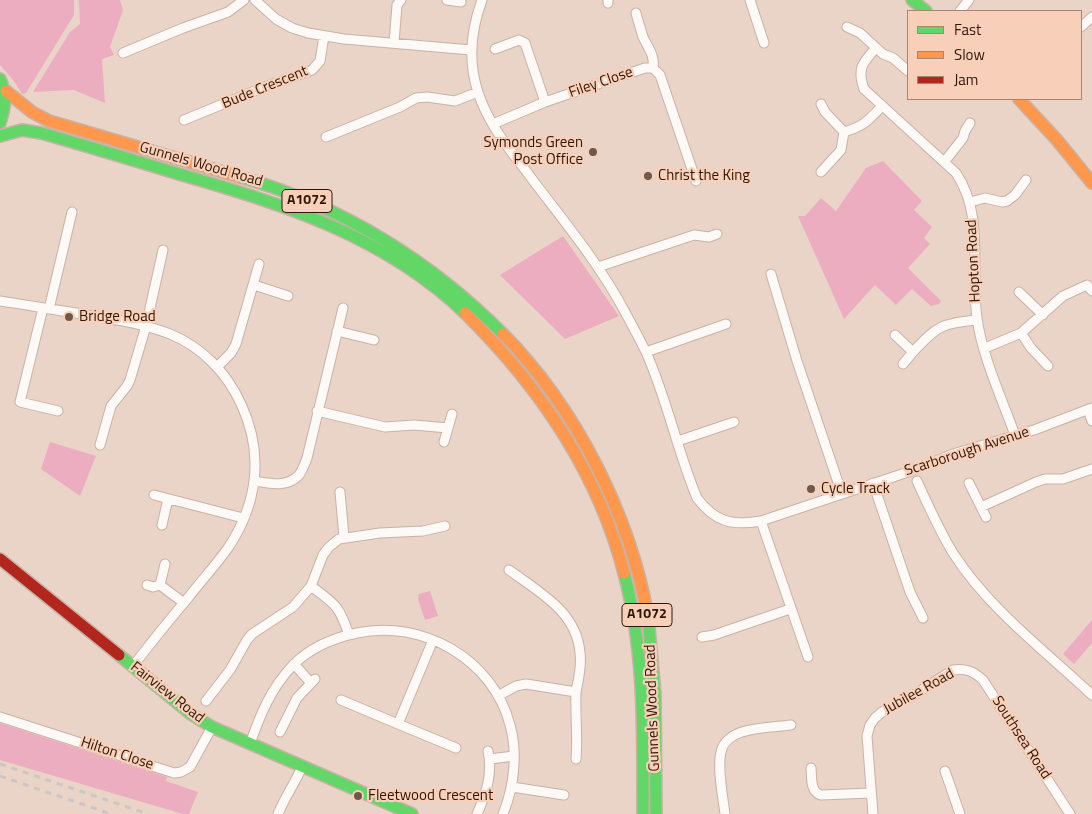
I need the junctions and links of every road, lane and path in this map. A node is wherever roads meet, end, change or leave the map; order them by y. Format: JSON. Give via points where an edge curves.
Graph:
{"nodes":[{"id":1,"x":244,"y":0,"type":"edge"},
{"id":2,"x":401,"y":0,"type":"edge"},
{"id":3,"x":447,"y":0,"type":"edge"},
{"id":4,"x":482,"y":0,"type":"edge"},
{"id":5,"x":750,"y":0,"type":"edge"},
{"id":6,"x":912,"y":0,"type":"edge"},
{"id":7,"x":969,"y":0,"type":"edge"},
{"id":8,"x":258,"y":1,"type":"edge"},
{"id":9,"x":461,"y":2,"type":"dead end"},
{"id":10,"x":925,"y":10,"type":"edge"},
{"id":11,"x":961,"y":10,"type":"edge"},
{"id":12,"x":636,"y":13,"type":"dead end"},
{"id":13,"x":1092,"y":17,"type":"edge"},
{"id":14,"x":1082,"y":25,"type":"edge"},
{"id":15,"x":847,"y":27,"type":"dead end"},
{"id":16,"x":324,"y":36,"type":"junction"},
{"id":17,"x":394,"y":43,"type":"junction"},
{"id":18,"x":764,"y":43,"type":"dead end"},
{"id":19,"x":876,"y":48,"type":"junction"},
{"id":20,"x":495,"y":49,"type":"dead end"},
{"id":21,"x":471,"y":50,"type":"junction"},
{"id":22,"x":123,"y":53,"type":"dead end"},
{"id":23,"x":653,"y":68,"type":"junction"},
{"id":24,"x":907,"y":71,"type":"edge"},
{"id":25,"x":0,"y":79,"type":"edge"},
{"id":26,"x":6,"y":91,"type":"junction"},
{"id":27,"x":478,"y":92,"type":"junction"},
{"id":28,"x":1020,"y":100,"type":"edge"},
{"id":29,"x":545,"y":102,"type":"junction"},
{"id":30,"x":821,"y":104,"type":"dead end"},
{"id":31,"x":882,"y":106,"type":"junction"},
{"id":32,"x":184,"y":120,"type":"dead end"},
{"id":33,"x":0,"y":123,"type":"edge"},
{"id":34,"x":970,"y":123,"type":"dead end"},
{"id":35,"x":493,"y":124,"type":"junction"},
{"id":36,"x":844,"y":132,"type":"junction"},
{"id":37,"x":0,"y":136,"type":"edge"},
{"id":38,"x":326,"y":137,"type":"dead end"},
{"id":39,"x":945,"y":161,"type":"junction"},
{"id":40,"x":822,"y":172,"type":"dead end"},
{"id":41,"x":1026,"y":180,"type":"dead end"},
{"id":42,"x":696,"y":181,"type":"dead end"},
{"id":43,"x":1092,"y":183,"type":"edge"},
{"id":44,"x":970,"y":202,"type":"junction"},
{"id":45,"x":72,"y":212,"type":"dead end"},
{"id":46,"x":717,"y":234,"type":"dead end"},
{"id":47,"x":163,"y":250,"type":"dead end"},
{"id":48,"x":259,"y":264,"type":"dead end"},
{"id":49,"x":598,"y":266,"type":"junction"},
{"id":50,"x":770,"y":274,"type":"dead end"},
{"id":51,"x":254,"y":285,"type":"junction"},
{"id":52,"x":1092,"y":291,"type":"edge"},
{"id":53,"x":1019,"y":292,"type":"dead end"},
{"id":54,"x":288,"y":296,"type":"dead end"},
{"id":55,"x":3,"y":301,"type":"edge"},
{"id":56,"x":46,"y":308,"type":"junction"},
{"id":57,"x":343,"y":308,"type":"dead end"},
{"id":58,"x":1043,"y":315,"type":"junction"},
{"id":59,"x":977,"y":320,"type":"junction"},
{"id":60,"x":726,"y":324,"type":"dead end"},
{"id":61,"x":146,"y":326,"type":"junction"},
{"id":62,"x":337,"y":331,"type":"junction"},
{"id":63,"x":1022,"y":333,"type":"junction"},
{"id":64,"x":895,"y":335,"type":"dead end"},
{"id":65,"x":374,"y":340,"type":"dead end"},
{"id":66,"x":985,"y":348,"type":"junction"},
{"id":67,"x":646,"y":352,"type":"junction"},
{"id":68,"x":913,"y":352,"type":"junction"},
{"id":69,"x":903,"y":364,"type":"dead end"},
{"id":70,"x":1048,"y":366,"type":"dead end"},
{"id":71,"x":217,"y":367,"type":"junction"},
{"id":72,"x":1090,"y":409,"type":"edge"},
{"id":73,"x":58,"y":411,"type":"dead end"},
{"id":74,"x":318,"y":411,"type":"junction"},
{"id":75,"x":452,"y":414,"type":"dead end"},
{"id":76,"x":734,"y":422,"type":"dead end"},
{"id":77,"x":1092,"y":422,"type":"edge"},
{"id":78,"x":448,"y":428,"type":"junction"},
{"id":79,"x":1015,"y":435,"type":"junction"},
{"id":80,"x":678,"y":441,"type":"junction"},
{"id":81,"x":444,"y":442,"type":"dead end"},
{"id":82,"x":100,"y":445,"type":"dead end"},
{"id":83,"x":1092,"y":469,"type":"edge"},
{"id":84,"x":254,"y":481,"type":"junction"},
{"id":85,"x":917,"y":481,"type":"dead end"},
{"id":86,"x":873,"y":483,"type":"junction"},
{"id":87,"x":970,"y":483,"type":"dead end"},
{"id":88,"x":340,"y":492,"type":"dead end"},
{"id":89,"x":842,"y":494,"type":"junction"},
{"id":90,"x":154,"y":495,"type":"dead end"},
{"id":91,"x":168,"y":499,"type":"junction"},
{"id":92,"x":981,"y":507,"type":"junction"},
{"id":93,"x":986,"y":517,"type":"dead end"},
{"id":94,"x":243,"y":518,"type":"junction"},
{"id":95,"x":761,"y":521,"type":"junction"},
{"id":96,"x":162,"y":525,"type":"dead end"},
{"id":97,"x":444,"y":526,"type":"dead end"},
{"id":98,"x":344,"y":538,"type":"junction"},
{"id":99,"x":0,"y":559,"type":"edge"},
{"id":100,"x":165,"y":564,"type":"dead end"},
{"id":101,"x":509,"y":570,"type":"dead end"},
{"id":102,"x":147,"y":585,"type":"dead end"},
{"id":103,"x":160,"y":585,"type":"junction"},
{"id":104,"x":311,"y":586,"type":"junction"},
{"id":105,"x":184,"y":602,"type":"junction"},
{"id":106,"x":790,"y":609,"type":"junction"},
{"id":107,"x":923,"y":618,"type":"dead end"},
{"id":108,"x":348,"y":635,"type":"junction"},
{"id":109,"x":702,"y":637,"type":"dead end"},
{"id":110,"x":433,"y":640,"type":"junction"},
{"id":111,"x":808,"y":657,"type":"dead end"},
{"id":112,"x":294,"y":664,"type":"junction"},
{"id":113,"x":133,"y":666,"type":"junction"},
{"id":114,"x":964,"y":669,"type":"joint"},
{"id":115,"x":576,"y":692,"type":"junction"},
{"id":116,"x":1092,"y":695,"type":"edge"},
{"id":117,"x":498,"y":696,"type":"junction"},
{"id":118,"x":341,"y":700,"type":"dead end"},
{"id":119,"x":206,"y":701,"type":"dead end"},
{"id":120,"x":0,"y":717,"type":"edge"},
{"id":121,"x":398,"y":724,"type":"junction"},
{"id":122,"x":792,"y":725,"type":"dead end"},
{"id":123,"x":212,"y":726,"type":"junction"},
{"id":124,"x":280,"y":732,"type":"dead end"},
{"id":125,"x":250,"y":744,"type":"junction"},
{"id":126,"x":456,"y":748,"type":"dead end"},
{"id":127,"x":514,"y":756,"type":"junction"},
{"id":128,"x":576,"y":759,"type":"dead end"},
{"id":129,"x":302,"y":767,"type":"junction"},
{"id":130,"x":810,"y":768,"type":"dead end"},
{"id":131,"x":946,"y":771,"type":"dead end"},
{"id":132,"x":512,"y":787,"type":"junction"},
{"id":133,"x":871,"y":793,"type":"junction"},
{"id":134,"x":564,"y":795,"type":"dead end"},
{"id":135,"x":278,"y":814,"type":"edge"},
{"id":136,"x":412,"y":814,"type":"edge"},
{"id":137,"x":477,"y":814,"type":"edge"},
{"id":138,"x":503,"y":814,"type":"edge"},
{"id":139,"x":643,"y":814,"type":"edge"},
{"id":140,"x":656,"y":814,"type":"edge"},
{"id":141,"x":725,"y":814,"type":"edge"},
{"id":142,"x":873,"y":814,"type":"edge"},
{"id":143,"x":960,"y":814,"type":"edge"},
{"id":144,"x":1070,"y":814,"type":"edge"}],
"edges":[{"from":1,"to":22,"type":"street","via":[[228,12]]},
{"from":2,"to":17,"type":"street"},
{"from":3,"to":9,"type":"street"},
{"from":4,"to":21,"type":"street","name":"Scarborough Avenue"},
{"from":5,"to":18,"type":"street"},
{"from":6,"to":10,"type":"main road"},
{"from":7,"to":11,"type":"street"},
{"from":8,"to":16,"type":"street","via":[[292,28]]},
{"from":12,"to":23,"type":"street","via":[[654,60]]},
{"from":13,"to":14,"type":"street"},
{"from":15,"to":19,"type":"street","via":[[860,33]]},
{"from":16,"to":17,"type":"street"},
{"from":16,"to":32,"type":"street","name":"Bude Crescent","via":[[320,61],[312,70]]},
{"from":17,"to":21,"type":"street"},
{"from":19,"to":24,"type":"street"},
{"from":19,"to":31,"type":"street","name":"Hopton Road","via":[[862,63],[860,72],[864,89]]},
{"from":20,"to":29,"type":"street","via":[[519,40],[525,43]]},
{"from":21,"to":27,"type":"street","name":"Scarborough Avenue"},
{"from":23,"to":29,"type":"street","name":"Filey Close"},
{"from":23,"to":42,"type":"street","name":"Filey Close","via":[[660,75]]},
{"from":25,"to":26,"type":"main road","name":"Gunnels Wood Road","number":"A1072"},
{"from":26,"to":33,"type":"main road"},
{"from":26,"to":140,"type":"main road","name":"Gunnels Wood Road","number":"A1072","via":[[37,116],[268,185],[377,234],[426,265],[456,289],[485,314],[520,352],[578,429],[598,468],[633,560],[648,621],[653,666]]},
{"from":27,"to":35,"type":"street","name":"Scarborough Avenue"},
{"from":27,"to":38,"type":"street","via":[[455,101],[416,98]]},
{"from":28,"to":43,"type":"main road"},
{"from":29,"to":35,"type":"street","name":"Filey Close"},
{"from":30,"to":36,"type":"street"},
{"from":31,"to":36,"type":"street","via":[[860,127]]},
{"from":31,"to":39,"type":"street","name":"Hopton Road"},
{"from":34,"to":39,"type":"street"},
{"from":35,"to":49,"type":"street","name":"Scarborough Avenue"},
{"from":36,"to":40,"type":"street","via":[[841,150]]},
{"from":37,"to":139,"type":"main road","name":"Gunnels Wood Road","number":"A1072","via":[[22,130],[41,133],[268,200],[315,218],[356,237],[403,265],[433,286],[476,324],[510,360],[560,427],[608,520],[626,580],[638,641]]},
{"from":39,"to":44,"type":"street","name":"Hopton Road","via":[[962,182]]},
{"from":41,"to":44,"type":"street","name":"Hopton Road","via":[[1007,201],[985,198]]},
{"from":44,"to":59,"type":"street","name":"Hopton Road","via":[[976,234]]},
{"from":45,"to":56,"type":"street"},
{"from":46,"to":49,"type":"street","via":[[709,237],[694,235]]},
{"from":47,"to":61,"type":"street"},
{"from":48,"to":51,"type":"street"},
{"from":49,"to":67,"type":"street","name":"Scarborough Avenue"},
{"from":50,"to":89,"type":"street"},
{"from":51,"to":54,"type":"street"},
{"from":51,"to":71,"type":"street","via":[[236,344]]},
{"from":52,"to":58,"type":"street","via":[[1087,285],[1063,296]]},
{"from":53,"to":58,"type":"street"},
{"from":55,"to":56,"type":"street"},
{"from":56,"to":61,"type":"street"},
{"from":56,"to":73,"type":"street","via":[[20,402]]},
{"from":57,"to":62,"type":"street"},
{"from":58,"to":63,"type":"street"},
{"from":59,"to":66,"type":"street","name":"Hopton Road"},
{"from":59,"to":68,"type":"street","name":"Hopton Road","via":[[944,324]]},
{"from":60,"to":67,"type":"street"},
{"from":61,"to":71,"type":"street","via":[[188,342]]},
{"from":61,"to":82,"type":"street","via":[[130,380],[111,406]]},
{"from":62,"to":65,"type":"street"},
{"from":62,"to":74,"type":"street"},
{"from":63,"to":66,"type":"street"},
{"from":63,"to":70,"type":"street"},
{"from":64,"to":68,"type":"street"},
{"from":66,"to":79,"type":"street","name":"Hopton Road"},
{"from":67,"to":80,"type":"street","name":"Scarborough Avenue"},
{"from":68,"to":69,"type":"street","name":"Hopton Road"},
{"from":71,"to":84,"type":"street","via":[[241,403],[252,431],[256,455]]},
{"from":72,"to":77,"type":"street"},
{"from":72,"to":79,"type":"street","name":"Scarborough Avenue"},
{"from":74,"to":78,"type":"street","via":[[385,426]]},
{"from":74,"to":84,"type":"street","via":[[307,458],[298,476],[287,483]]},
{"from":75,"to":78,"type":"street"},
{"from":76,"to":80,"type":"street"},
{"from":78,"to":81,"type":"street"},
{"from":79,"to":86,"type":"street","name":"Scarborough Avenue"},
{"from":80,"to":95,"type":"street","name":"Scarborough Avenue","via":[[692,486],[703,506],[728,522]]},
{"from":83,"to":92,"type":"street","via":[[1063,480],[1036,482]]},
{"from":84,"to":94,"type":"street"},
{"from":85,"to":116,"type":"street","via":[[953,552],[970,576],[1013,624]]},
{"from":86,"to":89,"type":"street","name":"Scarborough Avenue"},
{"from":86,"to":107,"type":"street","via":[[910,592]]},
{"from":87,"to":92,"type":"street"},
{"from":88,"to":98,"type":"street"},
{"from":89,"to":95,"type":"street","name":"Scarborough Avenue"},
{"from":90,"to":91,"type":"street"},
{"from":91,"to":94,"type":"street"},
{"from":91,"to":96,"type":"street"},
{"from":92,"to":93,"type":"street"},
{"from":94,"to":105,"type":"street","via":[[228,548]]},
{"from":95,"to":106,"type":"street"},
{"from":97,"to":98,"type":"street"},
{"from":98,"to":104,"type":"street","via":[[325,551]]},
{"from":99,"to":113,"type":"main road","name":"Fairview Road"},
{"from":100,"to":103,"type":"street"},
{"from":101,"to":115,"type":"street","via":[[558,606],[570,622],[580,653]]},
{"from":102,"to":103,"type":"street"},
{"from":103,"to":105,"type":"street"},
{"from":104,"to":108,"type":"street","via":[[339,609]]},
{"from":104,"to":119,"type":"street","via":[[293,607],[252,634]]},
{"from":105,"to":113,"type":"street"},
{"from":106,"to":109,"type":"street"},
{"from":106,"to":111,"type":"street"},
{"from":108,"to":110,"type":"street","via":[[368,630],[401,630]]},
{"from":108,"to":112,"type":"street","via":[[320,646]]},
{"from":110,"to":117,"type":"street","via":[[464,656]]},
{"from":110,"to":121,"type":"street"},
{"from":112,"to":124,"type":"street","via":[[313,681],[297,698]]},
{"from":112,"to":125,"type":"street","via":[[266,701]]},
{"from":113,"to":123,"type":"main road","name":"Fairview Road","via":[[190,713]]},
{"from":114,"to":133,"type":"street","name":"Jubilee Road","via":[[953,670],[875,718],[867,736]]},
{"from":114,"to":144,"type":"street","name":"Southsea Road","via":[[983,680]]},
{"from":115,"to":117,"type":"street","via":[[526,684]]},
{"from":115,"to":128,"type":"street"},
{"from":117,"to":127,"type":"street","via":[[510,724]]},
{"from":118,"to":121,"type":"street"},
{"from":120,"to":123,"type":"street","name":"Hilton Close","via":[[174,773],[190,767]]},
{"from":121,"to":126,"type":"street"},
{"from":122,"to":141,"type":"street","via":[[744,731],[725,742],[720,761]]},
{"from":123,"to":125,"type":"main road","name":"Fairview Road"},
{"from":125,"to":129,"type":"main road","name":"Fairview Road"},
{"from":127,"to":132,"type":"street"},
{"from":127,"to":137,"type":"street","via":[[489,755],[487,789]]},
{"from":129,"to":135,"type":"street"},
{"from":129,"to":136,"type":"main road","name":"Fairview Road"},
{"from":130,"to":133,"type":"street","via":[[816,794]]},
{"from":131,"to":143,"type":"street"},
{"from":132,"to":134,"type":"street"},
{"from":132,"to":138,"type":"street"},
{"from":133,"to":142,"type":"street"}]}
